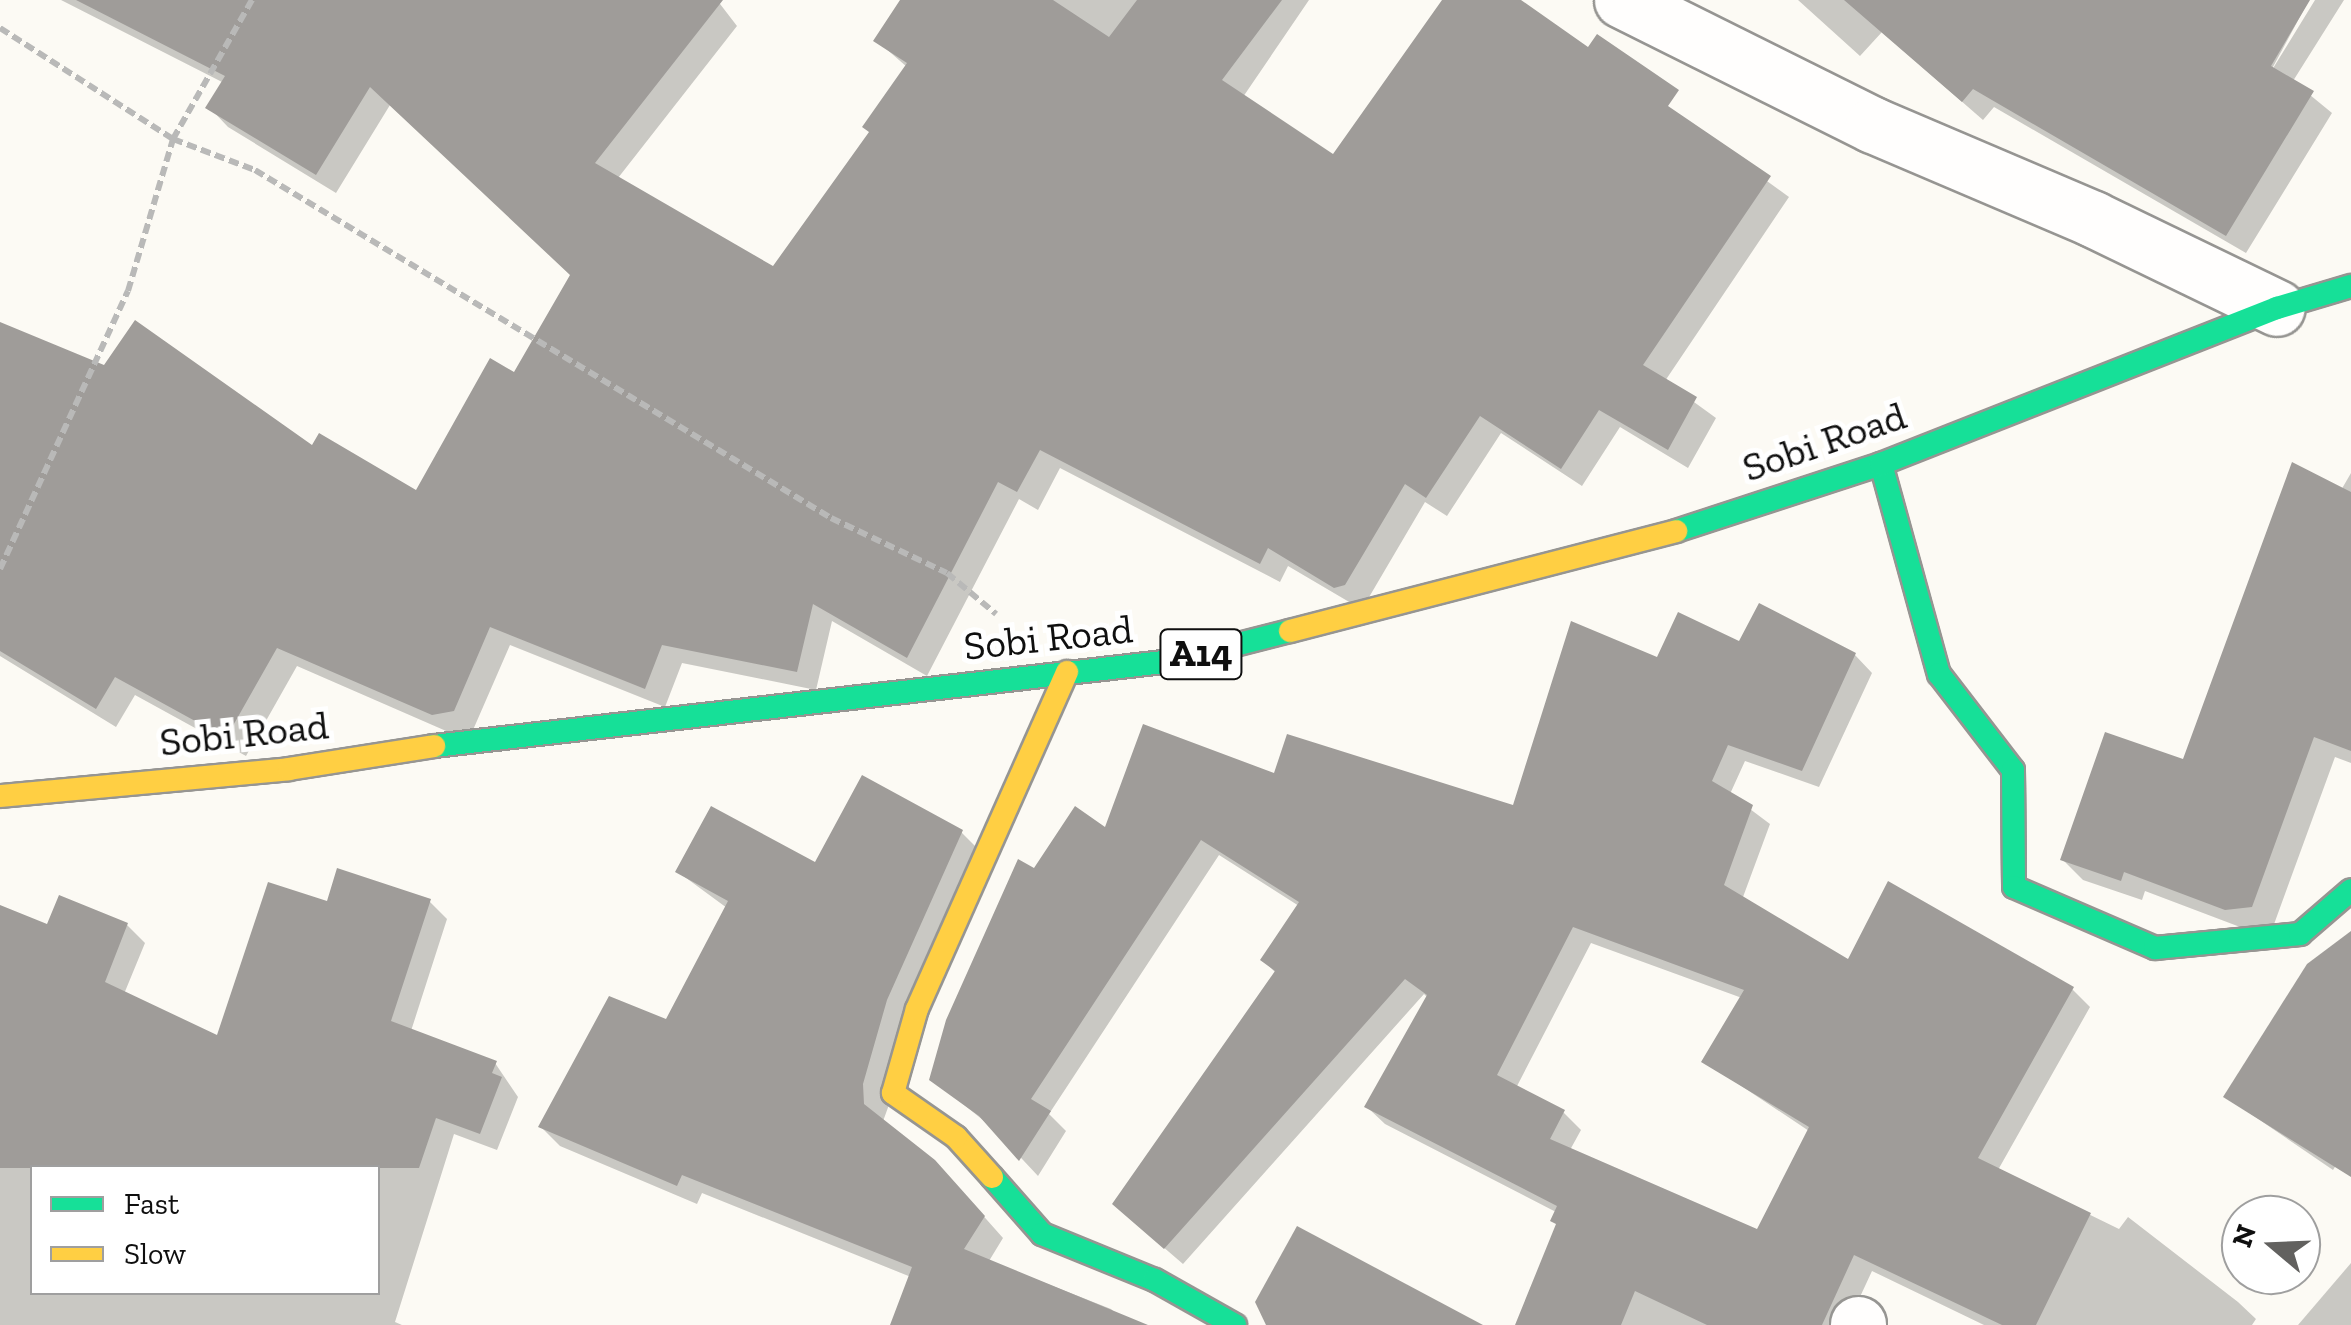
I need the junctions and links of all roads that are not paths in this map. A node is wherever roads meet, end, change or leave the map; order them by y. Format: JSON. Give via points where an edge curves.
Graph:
{"nodes":[{"id":1,"x":1622,"y":0,"type":"edge"},
{"id":2,"x":2351,"y":286,"type":"edge"},
{"id":3,"x":2277,"y":308,"type":"junction"},
{"id":4,"x":1881,"y":464,"type":"junction"},
{"id":5,"x":1067,"y":672,"type":"junction"},
{"id":6,"x":0,"y":796,"type":"edge"},
{"id":7,"x":2351,"y":890,"type":"edge"},
{"id":8,"x":1235,"y":1325,"type":"edge"}],
"edges":[{"from":1,"to":3,"type":"street","via":[[1873,126]]},
{"from":2,"to":3,"type":"main road","name":"Sobi Road","number":"A14"},
{"from":3,"to":4,"type":"main road","name":"Sobi Road","number":"A14"},
{"from":4,"to":5,"type":"main road","name":"Sobi Road","number":"A14","via":[[1644,542],[1172,661]]},
{"from":4,"to":7,"type":"main road","via":[[1940,674],[2013,770],[2014,887],[2155,948],[2300,934]]},
{"from":5,"to":6,"type":"main road","name":"Sobi Road","number":"A14","via":[[289,769]]},
{"from":5,"to":8,"type":"main road","via":[[917,1009],[893,1094],[956,1137],[1042,1234],[1154,1280]]}]}
